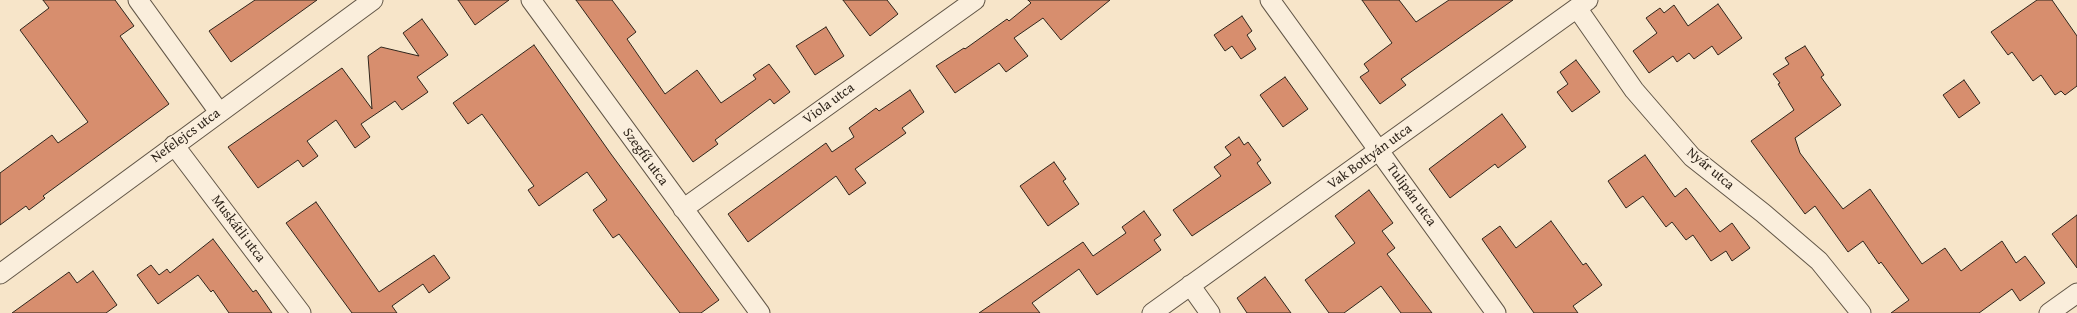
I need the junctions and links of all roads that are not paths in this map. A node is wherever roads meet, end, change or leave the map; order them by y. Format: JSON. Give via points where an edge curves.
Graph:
{"nodes":[{"id":1,"x":138,"y":0,"type":"edge"},
{"id":2,"x":373,"y":0,"type":"edge"},
{"id":3,"x":531,"y":0,"type":"edge"},
{"id":4,"x":975,"y":0,"type":"edge"},
{"id":5,"x":1270,"y":0,"type":"edge"},
{"id":6,"x":1582,"y":4,"type":"edge"},
{"id":7,"x":219,"y":112,"type":"junction"},
{"id":8,"x":174,"y":145,"type":"junction"},
{"id":9,"x":1380,"y":151,"type":"junction"},
{"id":10,"x":683,"y":209,"type":"junction"},
{"id":11,"x":0,"y":274,"type":"edge"},
{"id":12,"x":1190,"y":285,"type":"junction"},
{"id":13,"x":2077,"y":293,"type":"edge"},
{"id":14,"x":301,"y":313,"type":"edge"},
{"id":15,"x":760,"y":313,"type":"edge"},
{"id":16,"x":1152,"y":313,"type":"edge"},
{"id":17,"x":1210,"y":313,"type":"edge"},
{"id":18,"x":1496,"y":313,"type":"edge"},
{"id":19,"x":1861,"y":313,"type":"edge"},
{"id":20,"x":2049,"y":313,"type":"edge"}],
"edges":[{"from":1,"to":7,"type":"street"},
{"from":2,"to":7,"type":"street","name":"Nefelejcs utca"},
{"from":3,"to":10,"type":"street","name":"Szegfű utca"},
{"from":4,"to":10,"type":"street","name":"Viola utca"},
{"from":5,"to":9,"type":"street","name":"Tulipán utca"},
{"from":6,"to":9,"type":"street","name":"Vak Bottyán utca"},
{"from":6,"to":19,"type":"street","name":"Nyár utca","via":[[1634,90],[1692,157],[1819,261]]},
{"from":7,"to":8,"type":"street","name":"Nefelejcs utca"},
{"from":8,"to":11,"type":"street","name":"Nefelejcs utca"},
{"from":8,"to":14,"type":"street","name":"Muskátli utca"},
{"from":9,"to":12,"type":"street","name":"Vak Bottyán utca"},
{"from":9,"to":18,"type":"street","name":"Tulipán utca"},
{"from":10,"to":15,"type":"street","name":"Szegfű utca"},
{"from":12,"to":16,"type":"street","name":"Vak Bottyán utca"},
{"from":12,"to":17,"type":"street"},
{"from":13,"to":20,"type":"street"}]}
